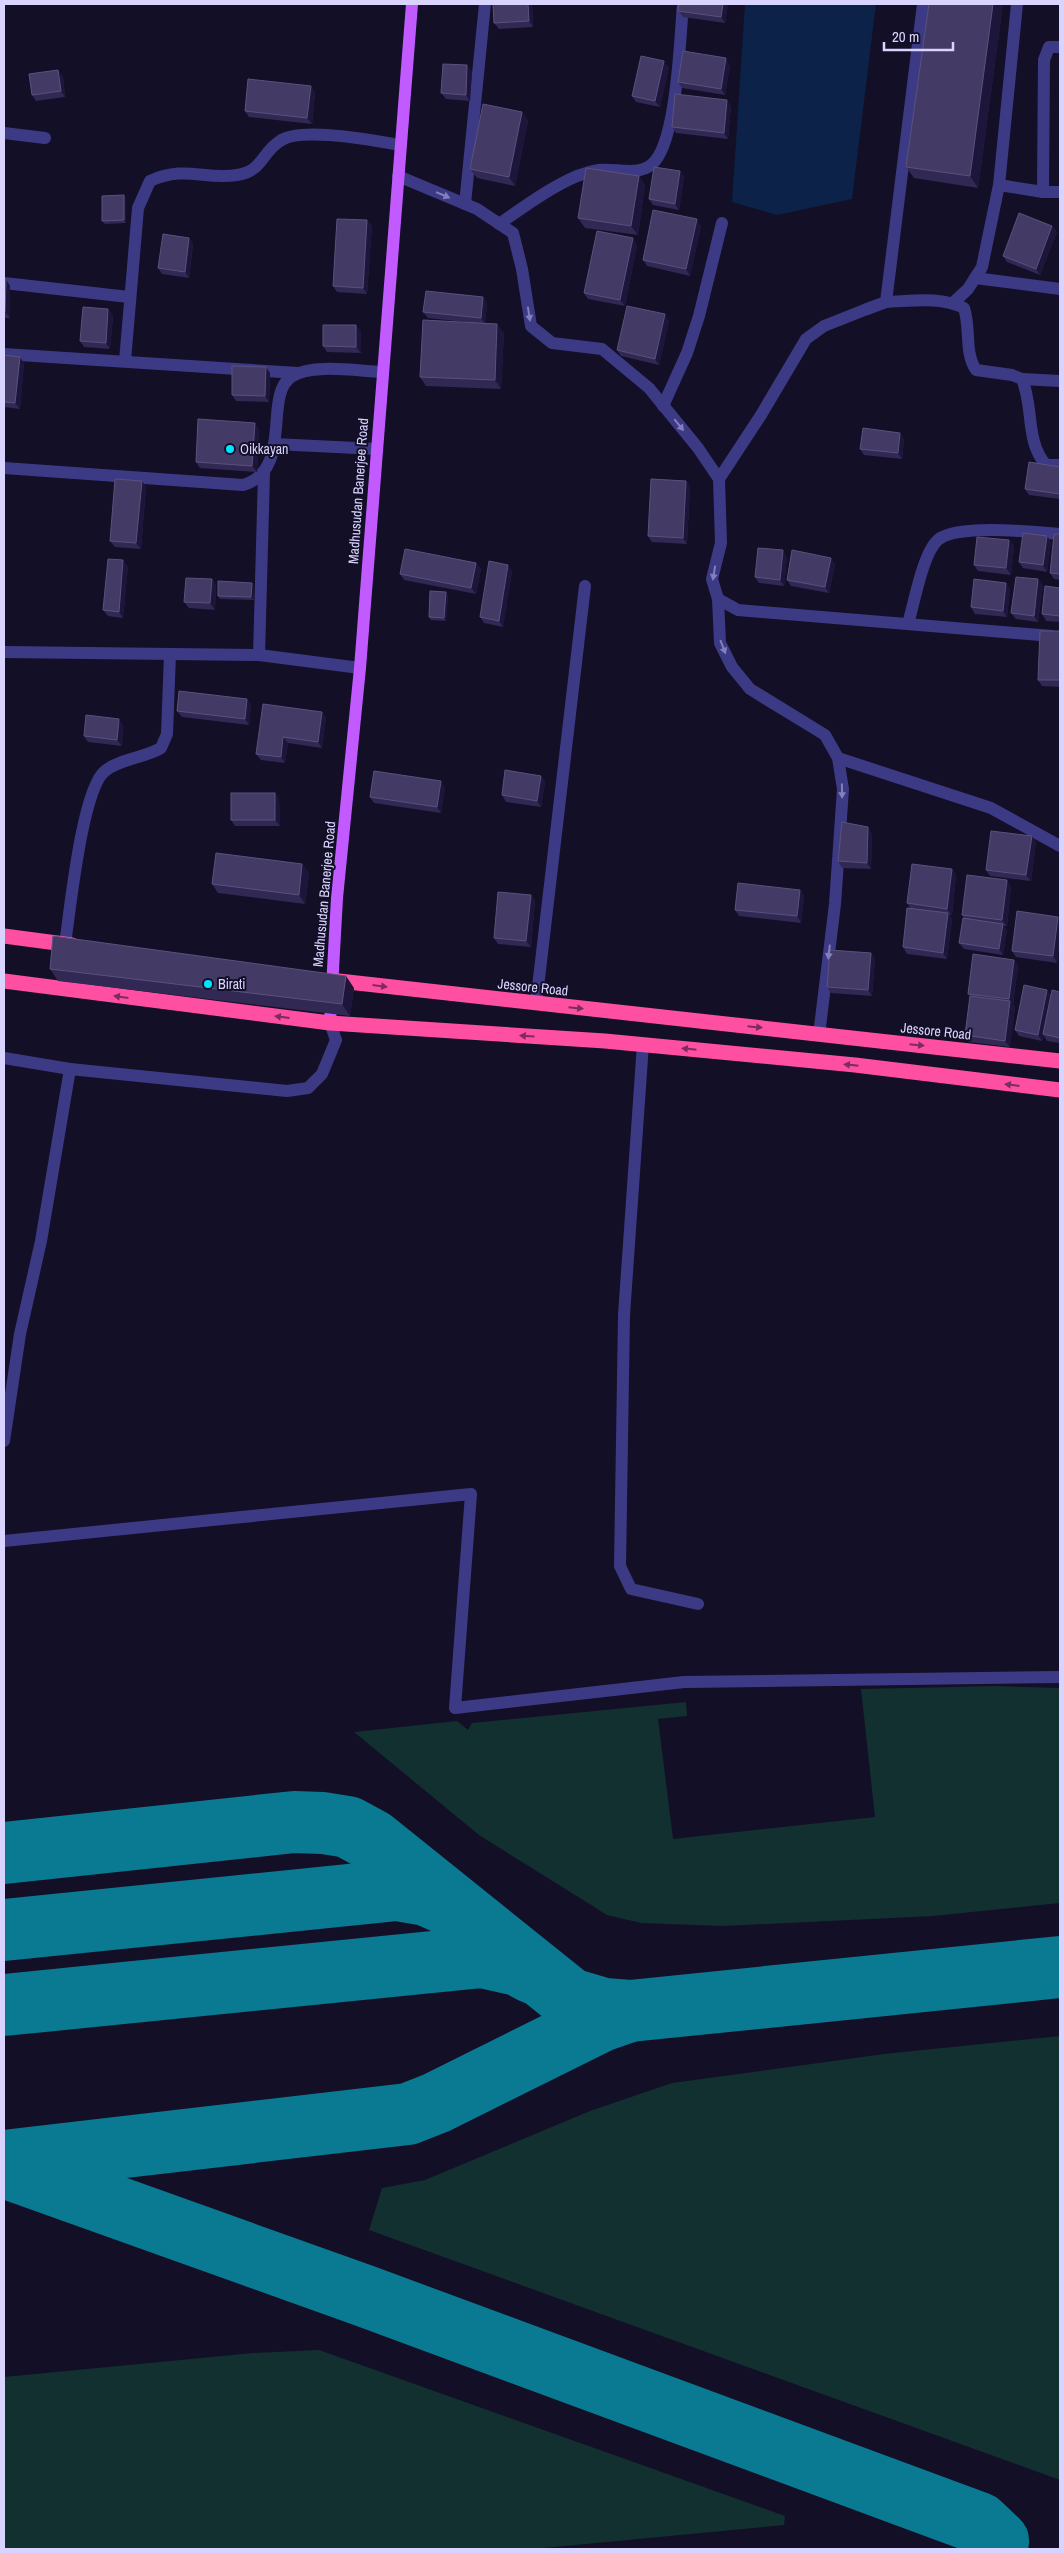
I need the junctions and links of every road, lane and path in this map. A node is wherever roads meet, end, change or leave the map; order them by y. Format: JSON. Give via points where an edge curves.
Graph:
{"nodes":[{"id":1,"x":412,"y":4,"type":"edge"},
{"id":2,"x":485,"y":4,"type":"edge"},
{"id":3,"x":683,"y":4,"type":"edge"},
{"id":4,"x":923,"y":4,"type":"edge"},
{"id":5,"x":1017,"y":4,"type":"edge"},
{"id":6,"x":1060,"y":47,"type":"edge"},
{"id":7,"x":4,"y":133,"type":"edge"},
{"id":8,"x":46,"y":138,"type":"dead end"},
{"id":9,"x":402,"y":145,"type":"junction"},
{"id":10,"x":398,"y":176,"type":"junction"},
{"id":11,"x":999,"y":185,"type":"junction"},
{"id":12,"x":1043,"y":192,"type":"junction"},
{"id":13,"x":1060,"y":192,"type":"edge"},
{"id":14,"x":466,"y":204,"type":"junction"},
{"id":15,"x":722,"y":223,"type":"dead end"},
{"id":16,"x":499,"y":224,"type":"junction"},
{"id":17,"x":975,"y":278,"type":"junction"},
{"id":18,"x":4,"y":282,"type":"edge"},
{"id":19,"x":1060,"y":289,"type":"edge"},
{"id":20,"x":129,"y":297,"type":"junction"},
{"id":21,"x":886,"y":302,"type":"junction"},
{"id":22,"x":953,"y":303,"type":"junction"},
{"id":23,"x":4,"y":354,"type":"edge"},
{"id":24,"x":125,"y":361,"type":"junction"},
{"id":25,"x":382,"y":372,"type":"junction"},
{"id":26,"x":300,"y":373,"type":"junction"},
{"id":27,"x":1022,"y":379,"type":"junction"},
{"id":28,"x":1060,"y":380,"type":"edge"},
{"id":29,"x":663,"y":406,"type":"junction"},
{"id":30,"x":274,"y":444,"type":"junction"},
{"id":31,"x":377,"y":449,"type":"junction"},
{"id":32,"x":1060,"y":465,"type":"edge"},
{"id":33,"x":4,"y":468,"type":"edge"},
{"id":34,"x":264,"y":473,"type":"junction"},
{"id":35,"x":719,"y":479,"type":"junction"},
{"id":36,"x":1060,"y":534,"type":"edge"},
{"id":37,"x":584,"y":586,"type":"dead end"},
{"id":38,"x":718,"y":599,"type":"junction"},
{"id":39,"x":908,"y":624,"type":"junction"},
{"id":40,"x":1052,"y":636,"type":"edge"},
{"id":41,"x":4,"y":652,"type":"edge"},
{"id":42,"x":170,"y":654,"type":"junction"},
{"id":43,"x":259,"y":655,"type":"junction"},
{"id":44,"x":360,"y":668,"type":"junction"},
{"id":45,"x":838,"y":758,"type":"junction"},
{"id":46,"x":1060,"y":846,"type":"edge"},
{"id":47,"x":4,"y":936,"type":"edge"},
{"id":48,"x":65,"y":944,"type":"junction"},
{"id":49,"x":84,"y":946,"type":"edge"},
{"id":50,"x":312,"y":977,"type":"edge"},
{"id":51,"x":332,"y":980,"type":"junction"},
{"id":52,"x":4,"y":981,"type":"edge"},
{"id":53,"x":536,"y":1004,"type":"junction"},
{"id":54,"x":330,"y":1023,"type":"junction"},
{"id":55,"x":818,"y":1034,"type":"junction"},
{"id":56,"x":642,"y":1044,"type":"junction"},
{"id":57,"x":4,"y":1058,"type":"edge"},
{"id":58,"x":1060,"y":1060,"type":"edge"},
{"id":59,"x":70,"y":1069,"type":"junction"},
{"id":60,"x":1060,"y":1090,"type":"edge"},
{"id":61,"x":4,"y":1442,"type":"edge"},
{"id":62,"x":4,"y":1541,"type":"edge"},
{"id":63,"x":698,"y":1604,"type":"dead end"},
{"id":64,"x":1060,"y":1677,"type":"edge"}],
"edges":[{"from":1,"to":9,"type":"main road","name":"Madhusudan Banerjee Road"},
{"from":2,"to":14,"type":"street"},
{"from":3,"to":16,"type":"street","via":[[668,131],[660,154],[651,166],[599,170],[577,176],[549,190]]},
{"from":4,"to":21,"type":"street"},
{"from":5,"to":11,"type":"street"},
{"from":6,"to":12,"type":"street","via":[[1049,47],[1044,60]]},
{"from":7,"to":8,"type":"street"},
{"from":9,"to":10,"type":"main road","name":"Madhusudan Banerjee Road"},
{"from":9,"to":20,"type":"street","via":[[320,134],[299,136],[281,140],[252,172],[235,176],[165,174],[150,182],[138,208]]},
{"from":10,"to":14,"type":"street","one_way":true},
{"from":10,"to":25,"type":"main road","name":"Madhusudan Banerjee Road"},
{"from":11,"to":12,"type":"street"},
{"from":11,"to":17,"type":"street","via":[[982,267]]},
{"from":12,"to":13,"type":"street"},
{"from":14,"to":16,"type":"street"},
{"from":15,"to":29,"type":"street","via":[[687,352]]},
{"from":16,"to":29,"type":"street","one_way":true,"via":[[513,233],[531,326],[552,343],[602,349],[649,388]]},
{"from":17,"to":19,"type":"street"},
{"from":17,"to":22,"type":"street"},
{"from":18,"to":20,"type":"street"},
{"from":20,"to":24,"type":"street"},
{"from":21,"to":22,"type":"street","via":[[936,300]]},
{"from":21,"to":35,"type":"street","via":[[824,326],[806,339]]},
{"from":22,"to":27,"type":"street","via":[[964,308],[968,321],[970,361],[976,370]]},
{"from":23,"to":24,"type":"street"},
{"from":24,"to":26,"type":"street"},
{"from":25,"to":26,"type":"street","via":[[316,369]]},
{"from":25,"to":31,"type":"main road","name":"Madhusudan Banerjee Road"},
{"from":26,"to":30,"type":"street","via":[[290,377],[282,386]]},
{"from":27,"to":28,"type":"street"},
{"from":27,"to":32,"type":"street","via":[[1037,455],[1046,465]]},
{"from":29,"to":35,"type":"street","one_way":true},
{"from":30,"to":31,"type":"street"},
{"from":30,"to":34,"type":"street"},
{"from":31,"to":44,"type":"main road","name":"Madhusudan Banerjee Road"},
{"from":33,"to":34,"type":"street","via":[[230,486],[256,482]]},
{"from":34,"to":43,"type":"street"},
{"from":35,"to":38,"type":"street","one_way":true,"via":[[721,543],[712,579]]},
{"from":36,"to":39,"type":"street","via":[[991,530],[958,533],[939,539],[928,555]]},
{"from":37,"to":53,"type":"street"},
{"from":38,"to":39,"type":"street","via":[[738,610]]},
{"from":38,"to":45,"type":"street","one_way":true,"via":[[720,643],[732,667],[750,689],[825,735]]},
{"from":39,"to":40,"type":"street"},
{"from":41,"to":42,"type":"street"},
{"from":42,"to":43,"type":"street"},
{"from":42,"to":48,"type":"street","via":[[167,734],[162,748],[105,771],[95,786],[87,810]]},
{"from":43,"to":44,"type":"street"},
{"from":44,"to":51,"type":"main road","name":"Madhusudan Banerjee Road"},
{"from":45,"to":46,"type":"street","via":[[991,808]]},
{"from":45,"to":55,"type":"street","one_way":true,"via":[[843,789],[835,904]]},
{"from":47,"to":48,"type":"highway"},
{"from":48,"to":49,"type":"highway"},
{"from":50,"to":51,"type":"highway","name":"Jessore Road"},
{"from":51,"to":53,"type":"highway","name":"Jessore Road","one_way":true},
{"from":51,"to":54,"type":"main road","name":"Madhusudan Banerjee Road"},
{"from":54,"to":52,"type":"highway","one_way":true},
{"from":53,"to":55,"type":"highway","name":"Jessore Road","one_way":true},
{"from":56,"to":54,"type":"highway","one_way":true},
{"from":54,"to":59,"type":"street","via":[[336,1040],[327,1063],[316,1082],[300,1090]]},
{"from":55,"to":58,"type":"highway","name":"Jessore Road","one_way":true},
{"from":60,"to":56,"type":"highway","one_way":true},
{"from":56,"to":63,"type":"street","via":[[624,1315],[620,1566],[631,1589]]},
{"from":57,"to":59,"type":"street"},
{"from":59,"to":61,"type":"street","via":[[41,1241],[20,1334]]},
{"from":62,"to":64,"type":"street","via":[[471,1494],[455,1708],[684,1682]]}]}
